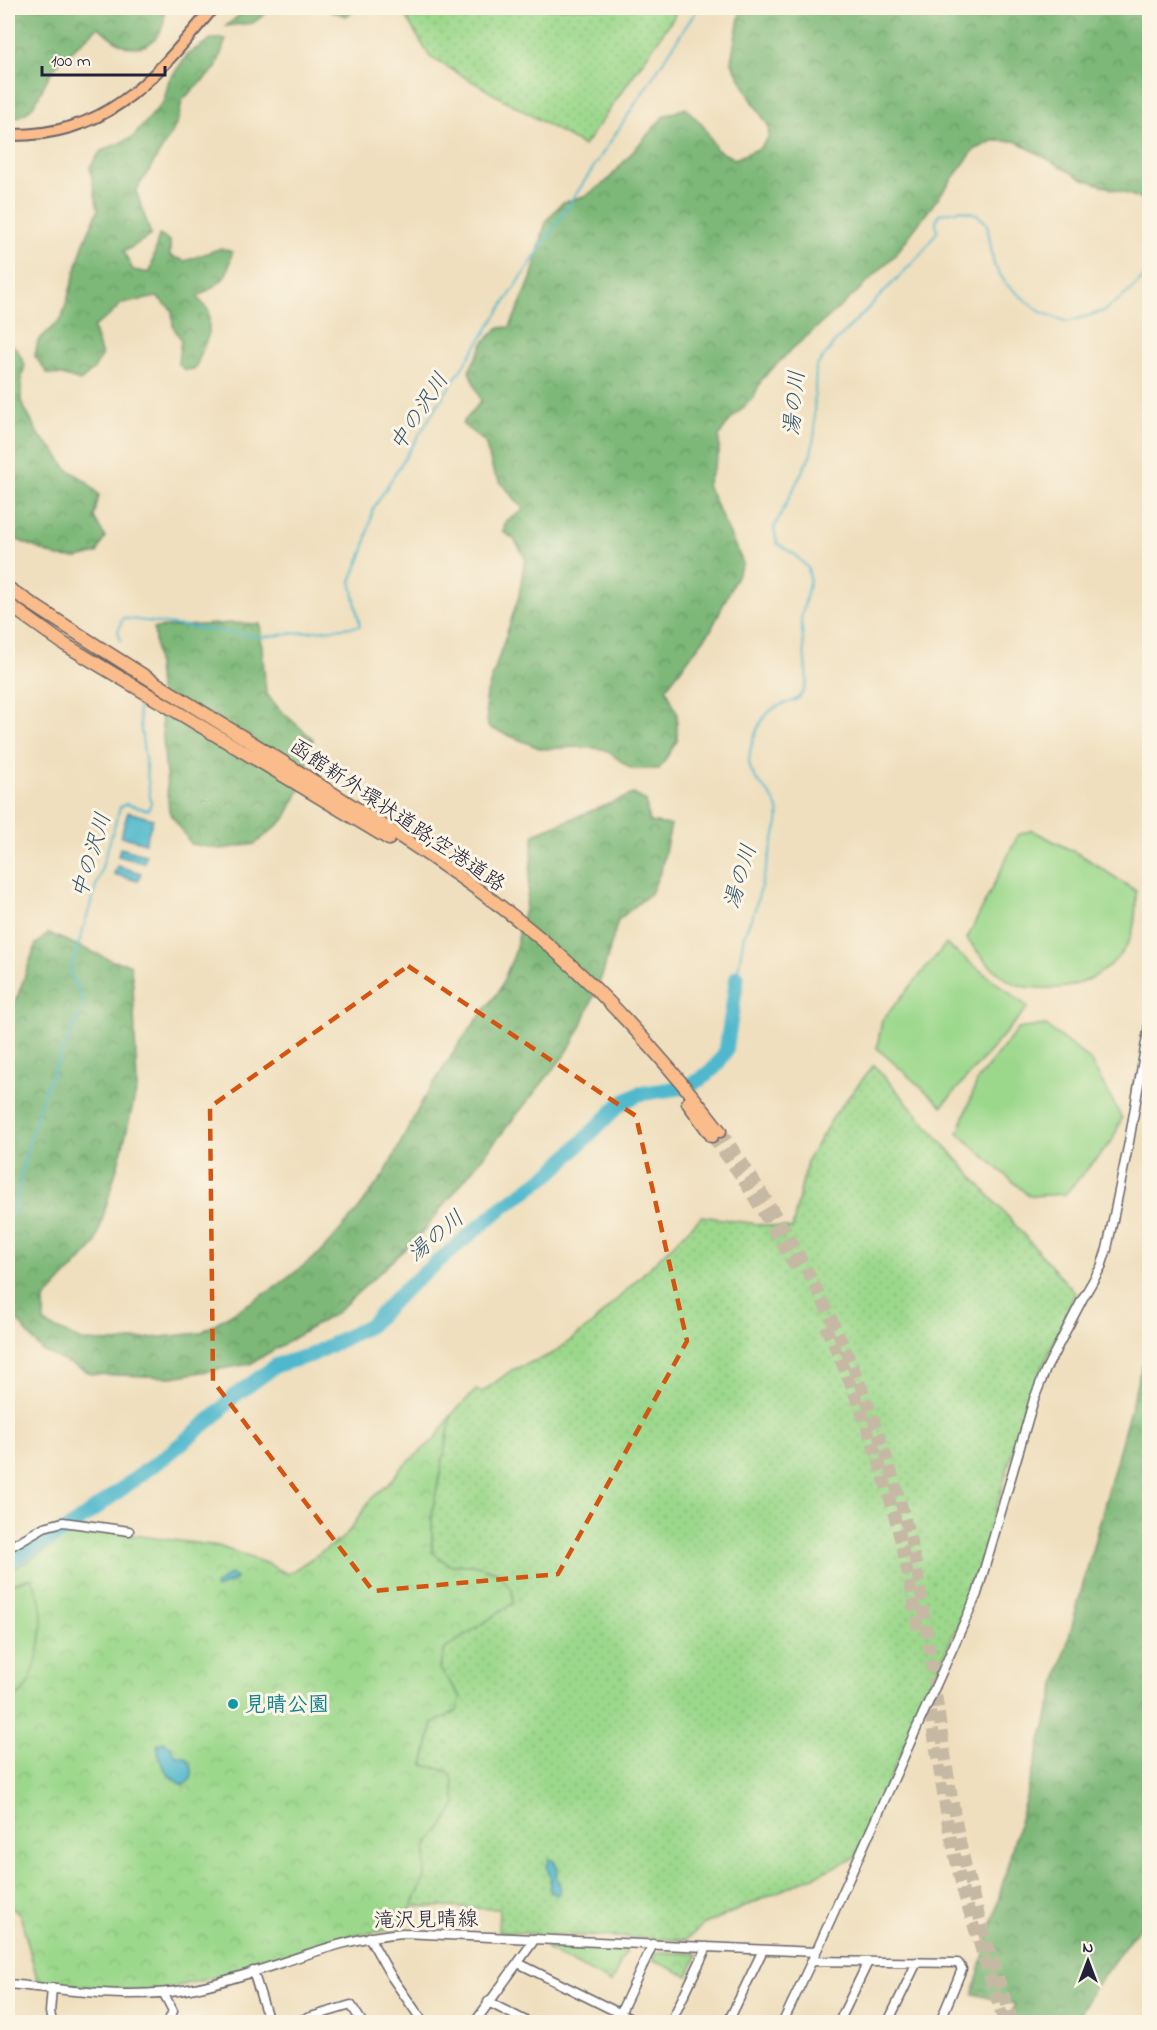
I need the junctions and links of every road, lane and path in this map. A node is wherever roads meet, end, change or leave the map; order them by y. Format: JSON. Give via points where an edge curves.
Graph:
{"nodes":[{"id":1,"x":213,"y":8,"type":"edge"},
{"id":2,"x":8,"y":135,"type":"edge"},
{"id":3,"x":8,"y":588,"type":"edge"},
{"id":4,"x":8,"y":604,"type":"edge"},
{"id":5,"x":1149,"y":1019,"type":"edge"},
{"id":6,"x":667,"y":1071,"type":"junction"},
{"id":7,"x":716,"y":1134,"type":"tunnel mouth"},
{"id":8,"x":129,"y":1531,"type":"dead end"},
{"id":9,"x":8,"y":1548,"type":"edge"},
{"id":10,"x":369,"y":1937,"type":"junction"},
{"id":11,"x":536,"y":1939,"type":"junction"},
{"id":12,"x":653,"y":1944,"type":"junction"},
{"id":13,"x":707,"y":1947,"type":"junction"},
{"id":14,"x":764,"y":1950,"type":"junction"},
{"id":15,"x":816,"y":1952,"type":"junction"},
{"id":16,"x":812,"y":1961,"type":"junction"},
{"id":17,"x":868,"y":1962,"type":"junction"},
{"id":18,"x":917,"y":1962,"type":"junction"},
{"id":19,"x":518,"y":1963,"type":"junction"},
{"id":20,"x":254,"y":1971,"type":"junction"},
{"id":21,"x":8,"y":1984,"type":"edge"},
{"id":22,"x":52,"y":1988,"type":"junction"},
{"id":23,"x":164,"y":1994,"type":"junction"},
{"id":24,"x":488,"y":2002,"type":"junction"},
{"id":25,"x":618,"y":2018,"type":"edge"},
{"id":26,"x":52,"y":2022,"type":"edge"},
{"id":27,"x":168,"y":2022,"type":"edge"},
{"id":28,"x":269,"y":2022,"type":"edge"},
{"id":29,"x":294,"y":2022,"type":"edge"},
{"id":30,"x":362,"y":2022,"type":"edge"},
{"id":31,"x":423,"y":2022,"type":"edge"},
{"id":32,"x":475,"y":2022,"type":"edge"},
{"id":33,"x":528,"y":2022,"type":"edge"},
{"id":34,"x":637,"y":2022,"type":"edge"},
{"id":35,"x":670,"y":2022,"type":"edge"},
{"id":36,"x":728,"y":2022,"type":"edge"},
{"id":37,"x":783,"y":2022,"type":"edge"},
{"id":38,"x":839,"y":2022,"type":"edge"},
{"id":39,"x":888,"y":2022,"type":"edge"},
{"id":40,"x":940,"y":2022,"type":"edge"}],
"edges":[{"from":1,"to":2,"type":"main road","via":[[136,93],[108,112],[57,131]]},
{"from":3,"to":6,"type":"highway","name":"函館新外環状道路;空港道路","via":[[480,891],[573,967],[623,1016]]},
{"from":4,"to":6,"type":"highway","name":"函館新外環状道路;空港道路","via":[[64,644],[427,862],[476,896],[568,972]]},
{"from":5,"to":15,"type":"street","via":[[1101,1267],[1046,1369],[978,1594]]},
{"from":6,"to":7,"type":"highway","name":"函館新外環状道路;空港道路"},
{"from":8,"to":9,"type":"street","via":[[63,1522],[44,1527]]},
{"from":10,"to":11,"type":"street","name":"滝沢見晴線","via":[[403,1933]]},
{"from":10,"to":20,"type":"street","name":"滝沢見晴線"},
{"from":10,"to":31,"type":"street"},
{"from":11,"to":12,"type":"street","name":"滝沢見晴線"},
{"from":11,"to":19,"type":"street"},
{"from":12,"to":13,"type":"street","name":"滝沢見晴線"},
{"from":12,"to":25,"type":"street"},
{"from":13,"to":14,"type":"street","name":"滝沢見晴線"},
{"from":13,"to":35,"type":"street"},
{"from":14,"to":15,"type":"street","name":"滝沢見晴線"},
{"from":14,"to":36,"type":"street"},
{"from":15,"to":16,"type":"street"},
{"from":16,"to":17,"type":"street"},
{"from":16,"to":37,"type":"street"},
{"from":17,"to":18,"type":"street"},
{"from":17,"to":38,"type":"street"},
{"from":18,"to":39,"type":"street"},
{"from":18,"to":40,"type":"street","via":[[956,1962],[961,1966]]},
{"from":19,"to":24,"type":"street"},
{"from":19,"to":25,"type":"street"},
{"from":20,"to":23,"type":"street","name":"滝沢見晴線"},
{"from":20,"to":28,"type":"street"},
{"from":21,"to":22,"type":"street","name":"滝沢見晴線"},
{"from":22,"to":23,"type":"street","name":"滝沢見晴線"},
{"from":22,"to":26,"type":"street"},
{"from":23,"to":27,"type":"street","via":[[173,2011]]},
{"from":24,"to":32,"type":"street"},
{"from":24,"to":33,"type":"street"},
{"from":25,"to":34,"type":"street"},
{"from":29,"to":30,"type":"street","via":[[351,2005]]}]}
